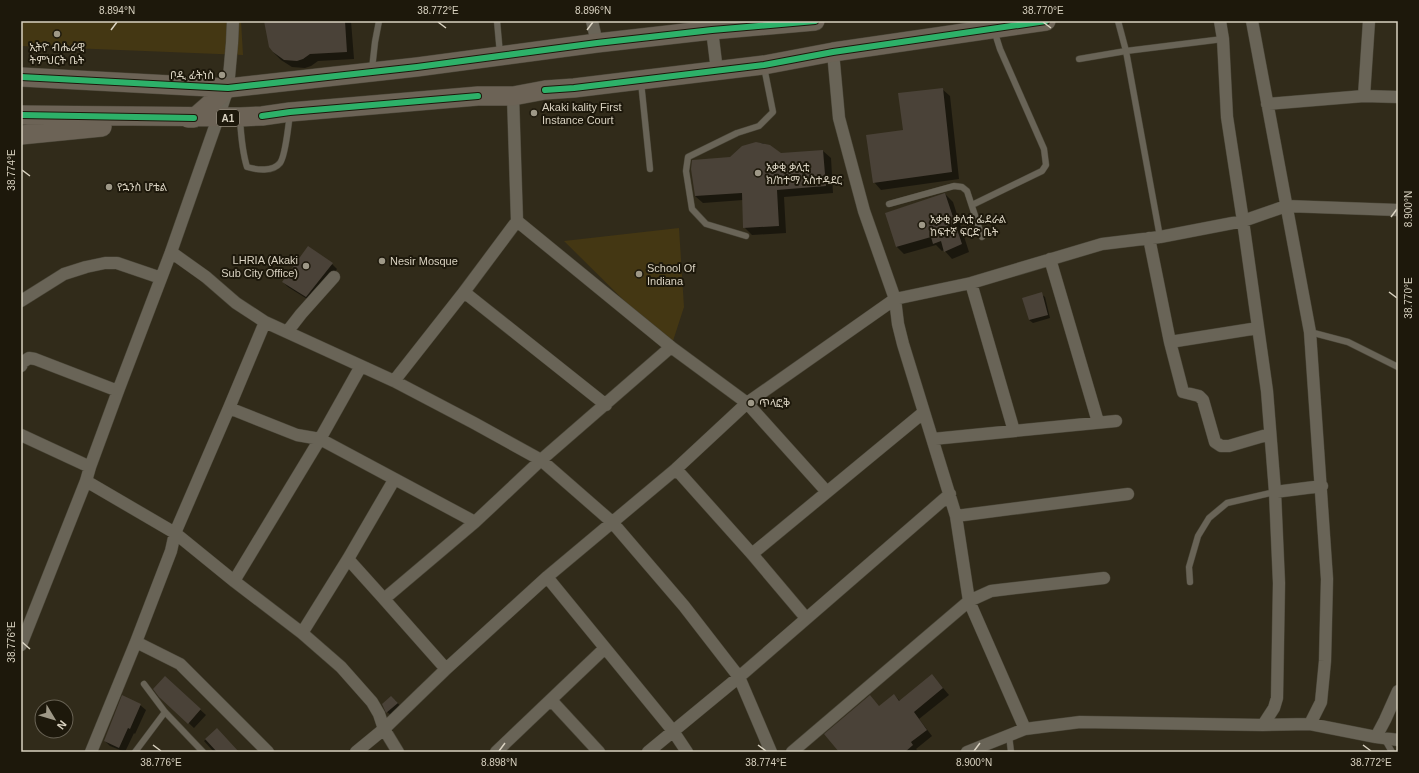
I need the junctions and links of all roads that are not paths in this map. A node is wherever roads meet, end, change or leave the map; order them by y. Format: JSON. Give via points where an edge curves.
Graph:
{"nodes":[{"id":1,"x":233,"y":21,"type":"edge"},
{"id":2,"x":379,"y":21,"type":"edge"},
{"id":3,"x":497,"y":21,"type":"edge"},
{"id":4,"x":592,"y":21,"type":"edge"},
{"id":5,"x":815,"y":21,"type":"edge"},
{"id":6,"x":1046,"y":21,"type":"edge"},
{"id":7,"x":1118,"y":21,"type":"edge"},
{"id":8,"x":1220,"y":21,"type":"edge"},
{"id":9,"x":1252,"y":21,"type":"edge"},
{"id":10,"x":1369,"y":21,"type":"edge"},
{"id":11,"x":713,"y":25,"type":"edge"},
{"id":12,"x":994,"y":28,"type":"junction"},
{"id":13,"x":1223,"y":39,"type":"junction"},
{"id":14,"x":597,"y":43,"type":"junction"},
{"id":15,"x":1126,"y":51,"type":"junction"},
{"id":16,"x":833,"y":52,"type":"junction"},
{"id":17,"x":500,"y":56,"type":"junction"},
{"id":18,"x":1079,"y":59,"type":"dead end"},
{"id":19,"x":764,"y":65,"type":"junction"},
{"id":20,"x":717,"y":71,"type":"junction"},
{"id":21,"x":372,"y":72,"type":"junction"},
{"id":22,"x":21,"y":77,"type":"edge"},
{"id":23,"x":641,"y":80,"type":"junction"},
{"id":24,"x":228,"y":88,"type":"junction"},
{"id":25,"x":513,"y":96,"type":"junction"},
{"id":26,"x":1364,"y":96,"type":"junction"},
{"id":27,"x":1398,"y":97,"type":"edge"},
{"id":28,"x":1267,"y":104,"type":"junction"},
{"id":29,"x":290,"y":112,"type":"junction"},
{"id":30,"x":21,"y":115,"type":"edge"},
{"id":31,"x":240,"y":117,"type":"junction"},
{"id":32,"x":194,"y":118,"type":"junction"},
{"id":33,"x":218,"y":118,"type":"junction"},
{"id":34,"x":21,"y":135,"type":"edge"},
{"id":35,"x":650,"y":169,"type":"dead end"},
{"id":36,"x":889,"y":204,"type":"dead end"},
{"id":37,"x":972,"y":205,"type":"junction"},
{"id":38,"x":1286,"y":206,"type":"junction"},
{"id":39,"x":1398,"y":210,"type":"edge"},
{"id":40,"x":517,"y":221,"type":"junction"},
{"id":41,"x":1243,"y":221,"type":"junction"},
{"id":42,"x":746,"y":236,"type":"dead end"},
{"id":43,"x":982,"y":237,"type":"dead end"},
{"id":44,"x":1154,"y":238,"type":"junction"},
{"id":45,"x":171,"y":252,"type":"junction"},
{"id":46,"x":1050,"y":258,"type":"junction"},
{"id":47,"x":334,"y":277,"type":"dead end"},
{"id":48,"x":161,"y":278,"type":"junction"},
{"id":49,"x":971,"y":282,"type":"junction"},
{"id":50,"x":464,"y":292,"type":"junction"},
{"id":51,"x":895,"y":299,"type":"junction"},
{"id":52,"x":21,"y":301,"type":"edge"},
{"id":53,"x":265,"y":322,"type":"junction"},
{"id":54,"x":1258,"y":328,"type":"junction"},
{"id":55,"x":287,"y":332,"type":"junction"},
{"id":56,"x":1310,"y":332,"type":"junction"},
{"id":57,"x":1170,"y":342,"type":"junction"},
{"id":58,"x":671,"y":347,"type":"junction"},
{"id":59,"x":21,"y":366,"type":"edge"},
{"id":60,"x":361,"y":366,"type":"junction"},
{"id":61,"x":1398,"y":368,"type":"edge"},
{"id":62,"x":394,"y":381,"type":"junction"},
{"id":63,"x":118,"y":391,"type":"junction"},
{"id":64,"x":747,"y":403,"type":"junction"},
{"id":65,"x":606,"y":405,"type":"junction"},
{"id":66,"x":230,"y":408,"type":"junction"},
{"id":67,"x":924,"y":412,"type":"junction"},
{"id":68,"x":1116,"y":420,"type":"dead end"},
{"id":69,"x":1098,"y":422,"type":"junction"},
{"id":70,"x":1014,"y":431,"type":"junction"},
{"id":71,"x":1270,"y":434,"type":"junction"},
{"id":72,"x":21,"y":435,"type":"edge"},
{"id":73,"x":320,"y":439,"type":"junction"},
{"id":74,"x":933,"y":439,"type":"junction"},
{"id":75,"x":541,"y":460,"type":"junction"},
{"id":76,"x":90,"y":467,"type":"junction"},
{"id":77,"x":676,"y":469,"type":"junction"},
{"id":78,"x":394,"y":480,"type":"junction"},
{"id":79,"x":86,"y":481,"type":"junction"},
{"id":80,"x":1322,"y":486,"type":"junction"},
{"id":81,"x":827,"y":492,"type":"junction"},
{"id":82,"x":1276,"y":492,"type":"junction"},
{"id":83,"x":950,"y":494,"type":"junction"},
{"id":84,"x":1128,"y":494,"type":"dead end"},
{"id":85,"x":956,"y":516,"type":"junction"},
{"id":86,"x":475,"y":522,"type":"junction"},
{"id":87,"x":612,"y":522,"type":"junction"},
{"id":88,"x":175,"y":533,"type":"junction"},
{"id":89,"x":752,"y":554,"type":"junction"},
{"id":90,"x":348,"y":559,"type":"junction"},
{"id":91,"x":547,"y":578,"type":"junction"},
{"id":92,"x":1104,"y":578,"type":"dead end"},
{"id":93,"x":234,"y":581,"type":"junction"},
{"id":94,"x":1190,"y":582,"type":"dead end"},
{"id":95,"x":384,"y":599,"type":"junction"},
{"id":96,"x":969,"y":601,"type":"junction"},
{"id":97,"x":806,"y":618,"type":"junction"},
{"id":98,"x":302,"y":633,"type":"junction"},
{"id":99,"x":136,"y":642,"type":"junction"},
{"id":100,"x":21,"y":645,"type":"edge"},
{"id":101,"x":605,"y":648,"type":"junction"},
{"id":102,"x":446,"y":669,"type":"junction"},
{"id":103,"x":739,"y":677,"type":"junction"},
{"id":104,"x":144,"y":684,"type":"dead end"},
{"id":105,"x":1398,"y":691,"type":"edge"},
{"id":106,"x":551,"y":700,"type":"junction"},
{"id":107,"x":166,"y":712,"type":"junction"},
{"id":108,"x":1310,"y":724,"type":"junction"},
{"id":109,"x":1263,"y":725,"type":"junction"},
{"id":110,"x":384,"y":729,"type":"junction"},
{"id":111,"x":1025,"y":729,"type":"junction"},
{"id":112,"x":673,"y":731,"type":"junction"},
{"id":113,"x":1009,"y":735,"type":"junction"},
{"id":114,"x":1380,"y":738,"type":"junction"},
{"id":115,"x":1398,"y":740,"type":"edge"},
{"id":116,"x":91,"y":752,"type":"edge"},
{"id":117,"x":134,"y":752,"type":"edge"},
{"id":118,"x":203,"y":752,"type":"edge"},
{"id":119,"x":268,"y":752,"type":"edge"},
{"id":120,"x":356,"y":752,"type":"edge"},
{"id":121,"x":398,"y":752,"type":"edge"},
{"id":122,"x":496,"y":752,"type":"edge"},
{"id":123,"x":599,"y":752,"type":"edge"},
{"id":124,"x":648,"y":752,"type":"edge"},
{"id":125,"x":687,"y":752,"type":"edge"},
{"id":126,"x":772,"y":752,"type":"edge"},
{"id":127,"x":792,"y":752,"type":"edge"},
{"id":128,"x":967,"y":752,"type":"edge"},
{"id":129,"x":1011,"y":752,"type":"edge"},
{"id":130,"x":1392,"y":752,"type":"edge"}],
"edges":[{"from":1,"to":24,"type":"street"},
{"from":2,"to":21,"type":"lane","via":[[374,42]]},
{"from":3,"to":17,"type":"lane"},
{"from":4,"to":14,"type":"street"},
{"from":5,"to":11,"type":"main road"},
{"from":6,"to":12,"type":"main road","number":"A1"},
{"from":7,"to":15,"type":"lane"},
{"from":8,"to":13,"type":"street"},
{"from":9,"to":28,"type":"street"},
{"from":10,"to":26,"type":"street"},
{"from":11,"to":14,"type":"main road"},
{"from":11,"to":20,"type":"street"},
{"from":12,"to":16,"type":"main road","number":"A1"},
{"from":12,"to":37,"type":"lane","via":[[1000,49],[1044,149],[1046,165],[1042,171]]},
{"from":13,"to":15,"type":"lane"},
{"from":13,"to":41,"type":"street","via":[[1227,117]]},
{"from":14,"to":17,"type":"main road"},
{"from":15,"to":18,"type":"lane"},
{"from":15,"to":44,"type":"lane"},
{"from":16,"to":19,"type":"main road","number":"A1"},
{"from":16,"to":51,"type":"street","via":[[839,118],[864,211]]},
{"from":17,"to":21,"type":"main road"},
{"from":19,"to":20,"type":"main road","number":"A1"},
{"from":19,"to":42,"type":"lane","via":[[773,112],[759,126],[737,133],[688,157],[686,172],[692,209],[706,224]]},
{"from":20,"to":23,"type":"main road","number":"A1"},
{"from":21,"to":24,"type":"main road"},
{"from":22,"to":24,"type":"main road"},
{"from":23,"to":25,"type":"main road","number":"A1"},
{"from":23,"to":35,"type":"lane"},
{"from":24,"to":32,"type":"main road"},
{"from":24,"to":33,"type":"street"},
{"from":25,"to":29,"type":"main road","number":"A1","via":[[478,96]]},
{"from":25,"to":40,"type":"street"},
{"from":26,"to":27,"type":"street"},
{"from":26,"to":28,"type":"street"},
{"from":28,"to":38,"type":"street"},
{"from":29,"to":31,"type":"main road","number":"A1"},
{"from":29,"to":31,"type":"lane","via":[[284,153],[280,163],[270,169],[256,170],[247,167],[241,142]]},
{"from":30,"to":32,"type":"main road","number":"A1"},
{"from":31,"to":33,"type":"main road","number":"A1"},
{"from":32,"to":33,"type":"main road","number":"A1"},
{"from":32,"to":34,"type":"main road"},
{"from":33,"to":45,"type":"street"},
{"from":36,"to":37,"type":"lane","via":[[954,186],[967,191]]},
{"from":37,"to":43,"type":"lane"},
{"from":38,"to":39,"type":"street"},
{"from":38,"to":41,"type":"street"},
{"from":38,"to":56,"type":"street"},
{"from":40,"to":50,"type":"street"},
{"from":40,"to":58,"type":"street"},
{"from":41,"to":44,"type":"street"},
{"from":41,"to":54,"type":"street"},
{"from":44,"to":46,"type":"street","via":[[1102,244]]},
{"from":44,"to":57,"type":"street"},
{"from":45,"to":48,"type":"street"},
{"from":45,"to":53,"type":"street","via":[[236,303]]},
{"from":46,"to":49,"type":"street"},
{"from":46,"to":69,"type":"street"},
{"from":47,"to":55,"type":"street"},
{"from":48,"to":52,"type":"street","via":[[117,263],[86,267],[64,274]]},
{"from":48,"to":63,"type":"street"},
{"from":49,"to":51,"type":"street"},
{"from":49,"to":70,"type":"street"},
{"from":50,"to":62,"type":"street"},
{"from":50,"to":65,"type":"street"},
{"from":51,"to":64,"type":"street"},
{"from":51,"to":67,"type":"street","via":[[898,324]]},
{"from":53,"to":55,"type":"street"},
{"from":53,"to":66,"type":"street"},
{"from":54,"to":57,"type":"street"},
{"from":54,"to":71,"type":"street"},
{"from":55,"to":60,"type":"street"},
{"from":56,"to":61,"type":"lane","via":[[1348,342]]},
{"from":56,"to":80,"type":"street"},
{"from":57,"to":71,"type":"street","via":[[1183,392],[1199,396],[1203,400],[1215,442],[1220,446],[1229,446]]},
{"from":58,"to":64,"type":"street"},
{"from":58,"to":65,"type":"street"},
{"from":59,"to":63,"type":"street","via":[[29,358],[35,359]]},
{"from":60,"to":62,"type":"street"},
{"from":60,"to":73,"type":"street"},
{"from":62,"to":75,"type":"street"},
{"from":63,"to":76,"type":"street"},
{"from":64,"to":77,"type":"street"},
{"from":64,"to":81,"type":"street"},
{"from":65,"to":75,"type":"street"},
{"from":66,"to":73,"type":"street","via":[[297,434]]},
{"from":66,"to":88,"type":"street"},
{"from":67,"to":74,"type":"street"},
{"from":67,"to":81,"type":"street"},
{"from":68,"to":69,"type":"street"},
{"from":69,"to":70,"type":"street"},
{"from":70,"to":74,"type":"street"},
{"from":71,"to":82,"type":"street"},
{"from":72,"to":76,"type":"street"},
{"from":73,"to":78,"type":"street"},
{"from":73,"to":93,"type":"street"},
{"from":74,"to":83,"type":"street"},
{"from":75,"to":86,"type":"street"},
{"from":75,"to":87,"type":"street"},
{"from":76,"to":79,"type":"street"},
{"from":77,"to":87,"type":"street"},
{"from":77,"to":89,"type":"street"},
{"from":78,"to":86,"type":"street"},
{"from":78,"to":90,"type":"street"},
{"from":79,"to":88,"type":"street"},
{"from":79,"to":100,"type":"street"},
{"from":80,"to":82,"type":"street"},
{"from":80,"to":108,"type":"street","via":[[1327,579],[1325,661],[1320,702]]},
{"from":81,"to":89,"type":"street"},
{"from":82,"to":94,"type":"lane","via":[[1227,503],[1209,518],[1198,536],[1189,567]]},
{"from":82,"to":109,"type":"street","via":[[1279,583],[1277,698]]},
{"from":83,"to":85,"type":"street"},
{"from":83,"to":97,"type":"street"},
{"from":84,"to":85,"type":"street"},
{"from":85,"to":96,"type":"street"},
{"from":86,"to":95,"type":"street"},
{"from":87,"to":91,"type":"street"},
{"from":87,"to":103,"type":"street","via":[[684,606]]},
{"from":88,"to":93,"type":"street"},
{"from":88,"to":99,"type":"street","via":[[171,551]]},
{"from":89,"to":97,"type":"street"},
{"from":90,"to":95,"type":"street"},
{"from":90,"to":98,"type":"street"},
{"from":91,"to":101,"type":"street"},
{"from":91,"to":102,"type":"street"},
{"from":92,"to":96,"type":"street","via":[[991,591]]},
{"from":93,"to":98,"type":"street"},
{"from":95,"to":102,"type":"street"},
{"from":96,"to":111,"type":"street"},
{"from":96,"to":127,"type":"street"},
{"from":97,"to":103,"type":"street"},
{"from":98,"to":110,"type":"street","via":[[341,667],[372,702]]},
{"from":99,"to":116,"type":"street"},
{"from":99,"to":119,"type":"street","via":[[180,664]]},
{"from":101,"to":106,"type":"street"},
{"from":101,"to":112,"type":"street"},
{"from":102,"to":110,"type":"street"},
{"from":103,"to":112,"type":"street"},
{"from":103,"to":126,"type":"street"},
{"from":104,"to":107,"type":"lane"},
{"from":105,"to":114,"type":"street"},
{"from":106,"to":122,"type":"street"},
{"from":106,"to":123,"type":"street"},
{"from":107,"to":117,"type":"lane"},
{"from":107,"to":118,"type":"lane"},
{"from":108,"to":109,"type":"street"},
{"from":108,"to":114,"type":"street"},
{"from":109,"to":111,"type":"street","via":[[1080,722]]},
{"from":110,"to":120,"type":"street"},
{"from":110,"to":121,"type":"street"},
{"from":111,"to":113,"type":"street"},
{"from":112,"to":124,"type":"street"},
{"from":112,"to":125,"type":"street"},
{"from":113,"to":128,"type":"street"},
{"from":113,"to":129,"type":"lane"},
{"from":114,"to":115,"type":"street"},
{"from":114,"to":130,"type":"lane"}]}
